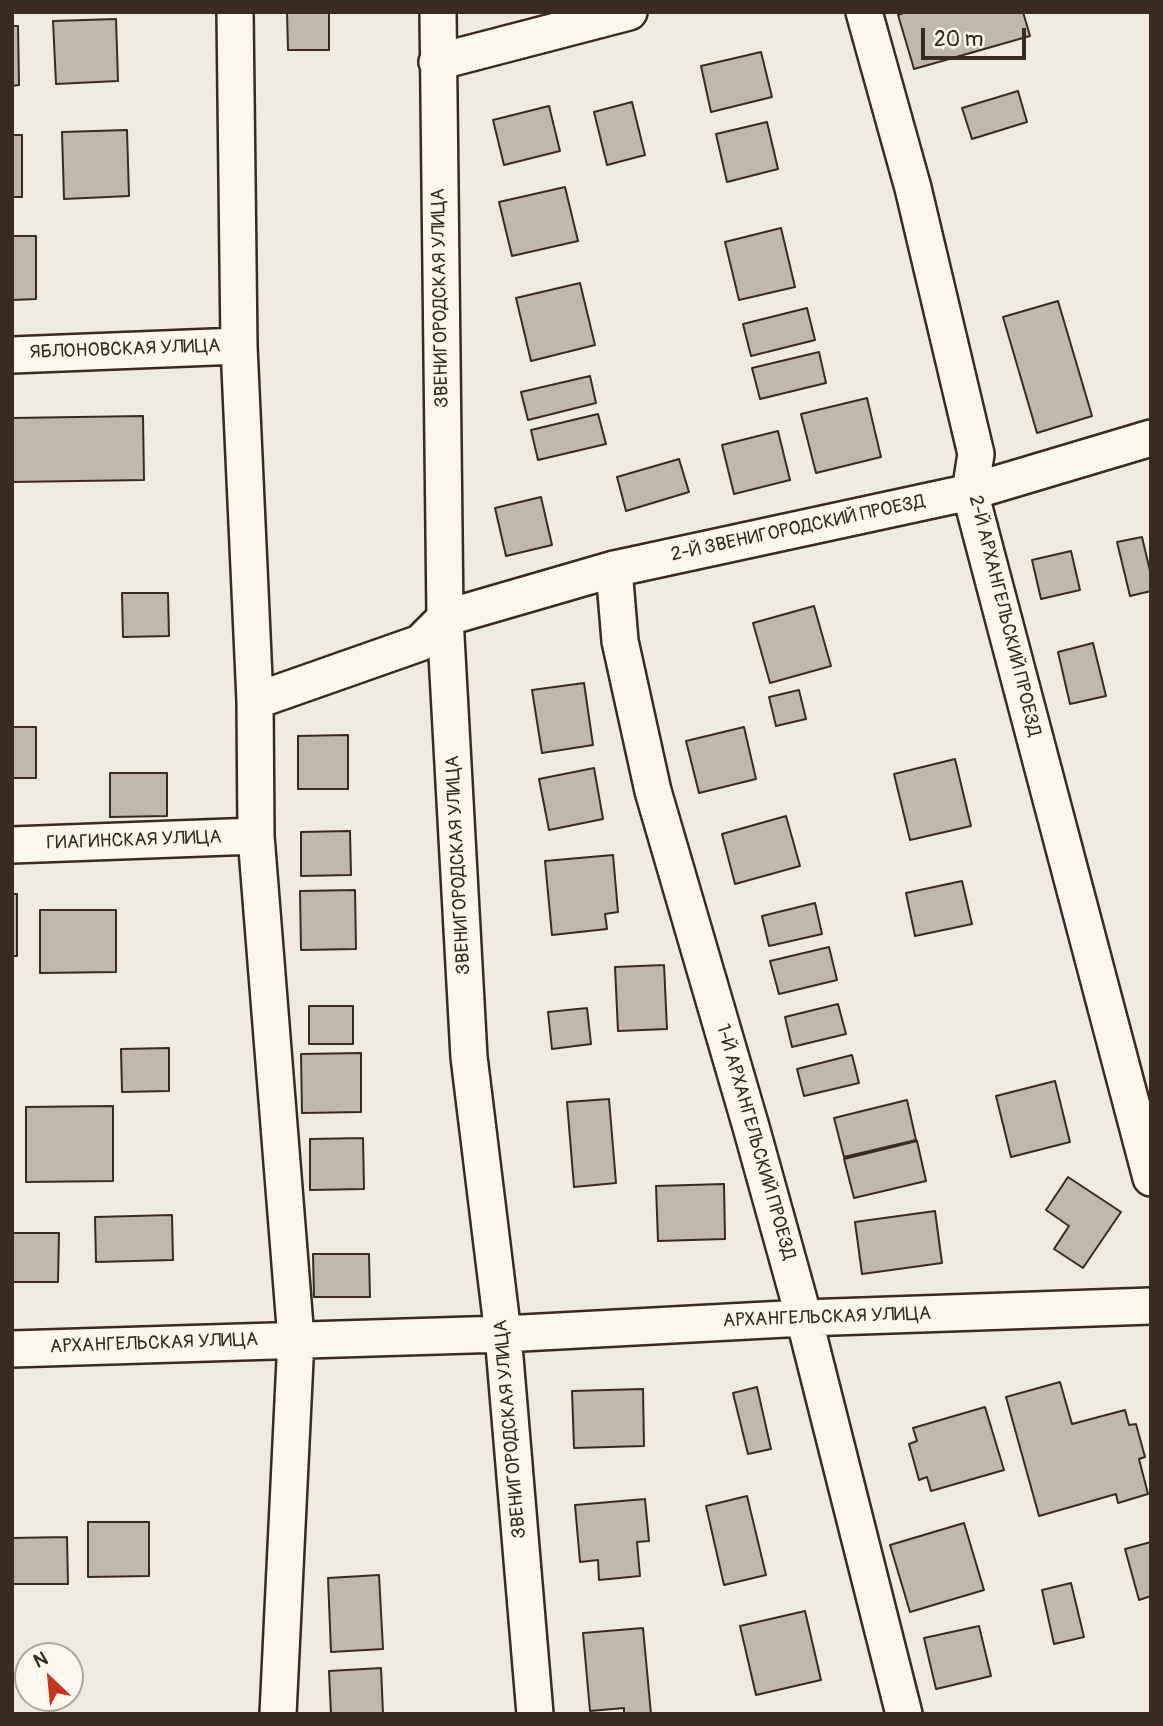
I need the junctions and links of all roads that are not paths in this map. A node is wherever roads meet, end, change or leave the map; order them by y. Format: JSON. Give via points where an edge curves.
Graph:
{"nodes":[{"id":1,"x":235,"y":12,"type":"edge"},
{"id":2,"x":438,"y":12,"type":"edge"},
{"id":3,"x":629,"y":12,"type":"edge"},
{"id":4,"x":864,"y":12,"type":"edge"},
{"id":5,"x":437,"y":62,"type":"junction"},
{"id":6,"x":239,"y":346,"type":"junction"},
{"id":7,"x":12,"y":355,"type":"edge"},
{"id":8,"x":1151,"y":439,"type":"edge"},
{"id":9,"x":970,"y":492,"type":"junction"},
{"id":10,"x":614,"y":569,"type":"junction"},
{"id":11,"x":445,"y":618,"type":"junction"},
{"id":12,"x":255,"y":701,"type":"junction"},
{"id":13,"x":256,"y":836,"type":"junction"},
{"id":14,"x":12,"y":845,"type":"edge"},
{"id":15,"x":1151,"y":1178,"type":"edge"},
{"id":16,"x":1151,"y":1306,"type":"edge"},
{"id":17,"x":804,"y":1318,"type":"junction"},
{"id":18,"x":503,"y":1334,"type":"junction"},
{"id":19,"x":296,"y":1339,"type":"junction"},
{"id":20,"x":12,"y":1349,"type":"edge"},
{"id":21,"x":278,"y":1714,"type":"edge"},
{"id":22,"x":535,"y":1714,"type":"edge"},
{"id":23,"x":904,"y":1714,"type":"edge"}],
"edges":[{"from":1,"to":6,"type":"street"},
{"from":2,"to":5,"type":"street","name":"ЗВЕНИГОРОДСКАЯ УЛИЦА"},
{"from":3,"to":5,"type":"street"},
{"from":4,"to":9,"type":"street","name":"2-Й АРХАНГЕЛЬСКИЙ ПРОЕЗД","via":[[913,188],[976,454]]},
{"from":5,"to":11,"type":"street","name":"ЗВЕНИГОРОДСКАЯ УЛИЦА"},
{"from":6,"to":7,"type":"street","name":"ЯБЛОНОВСКАЯ УЛИЦА"},
{"from":6,"to":12,"type":"street"},
{"from":8,"to":9,"type":"street","name":"2-Й ЗВЕНИГОРОДСКИЙ ПРОЕЗД"},
{"from":9,"to":10,"type":"street","name":"2-Й ЗВЕНИГОРОДСКИЙ ПРОЕЗД"},
{"from":9,"to":15,"type":"street","name":"2-Й АРХАНГЕЛЬСКИЙ ПРОЕЗД"},
{"from":10,"to":11,"type":"street","name":"2-Й ЗВЕНИГОРОДСКИЙ ПРОЕЗД"},
{"from":10,"to":17,"type":"street","name":"1-Й АРХАНГЕЛЬСКИЙ ПРОЕЗД","via":[[620,640],[653,791]]},
{"from":11,"to":12,"type":"street","via":[[419,643]]},
{"from":11,"to":18,"type":"street","name":"ЗВЕНИГОРОДСКАЯ УЛИЦА","via":[[470,1057]]},
{"from":12,"to":13,"type":"street"},
{"from":13,"to":14,"type":"street","name":"ГИАГИНСКАЯ УЛИЦА"},
{"from":13,"to":19,"type":"street"},
{"from":16,"to":17,"type":"street","name":"АРХАНГЕЛЬСКАЯ УЛИЦА"},
{"from":17,"to":18,"type":"street","name":"АРХАНГЕЛЬСКАЯ УЛИЦА"},
{"from":17,"to":23,"type":"street","name":"1-Й АРХАНГЕЛЬСКИЙ ПРОЕЗД"},
{"from":18,"to":19,"type":"street","name":"АРХАНГЕЛЬСКАЯ УЛИЦА"},
{"from":18,"to":22,"type":"street","name":"ЗВЕНИГОРОДСКАЯ УЛИЦА"},
{"from":19,"to":20,"type":"street","name":"АРХАНГЕЛЬСКАЯ УЛИЦА"},
{"from":19,"to":21,"type":"street"}]}
